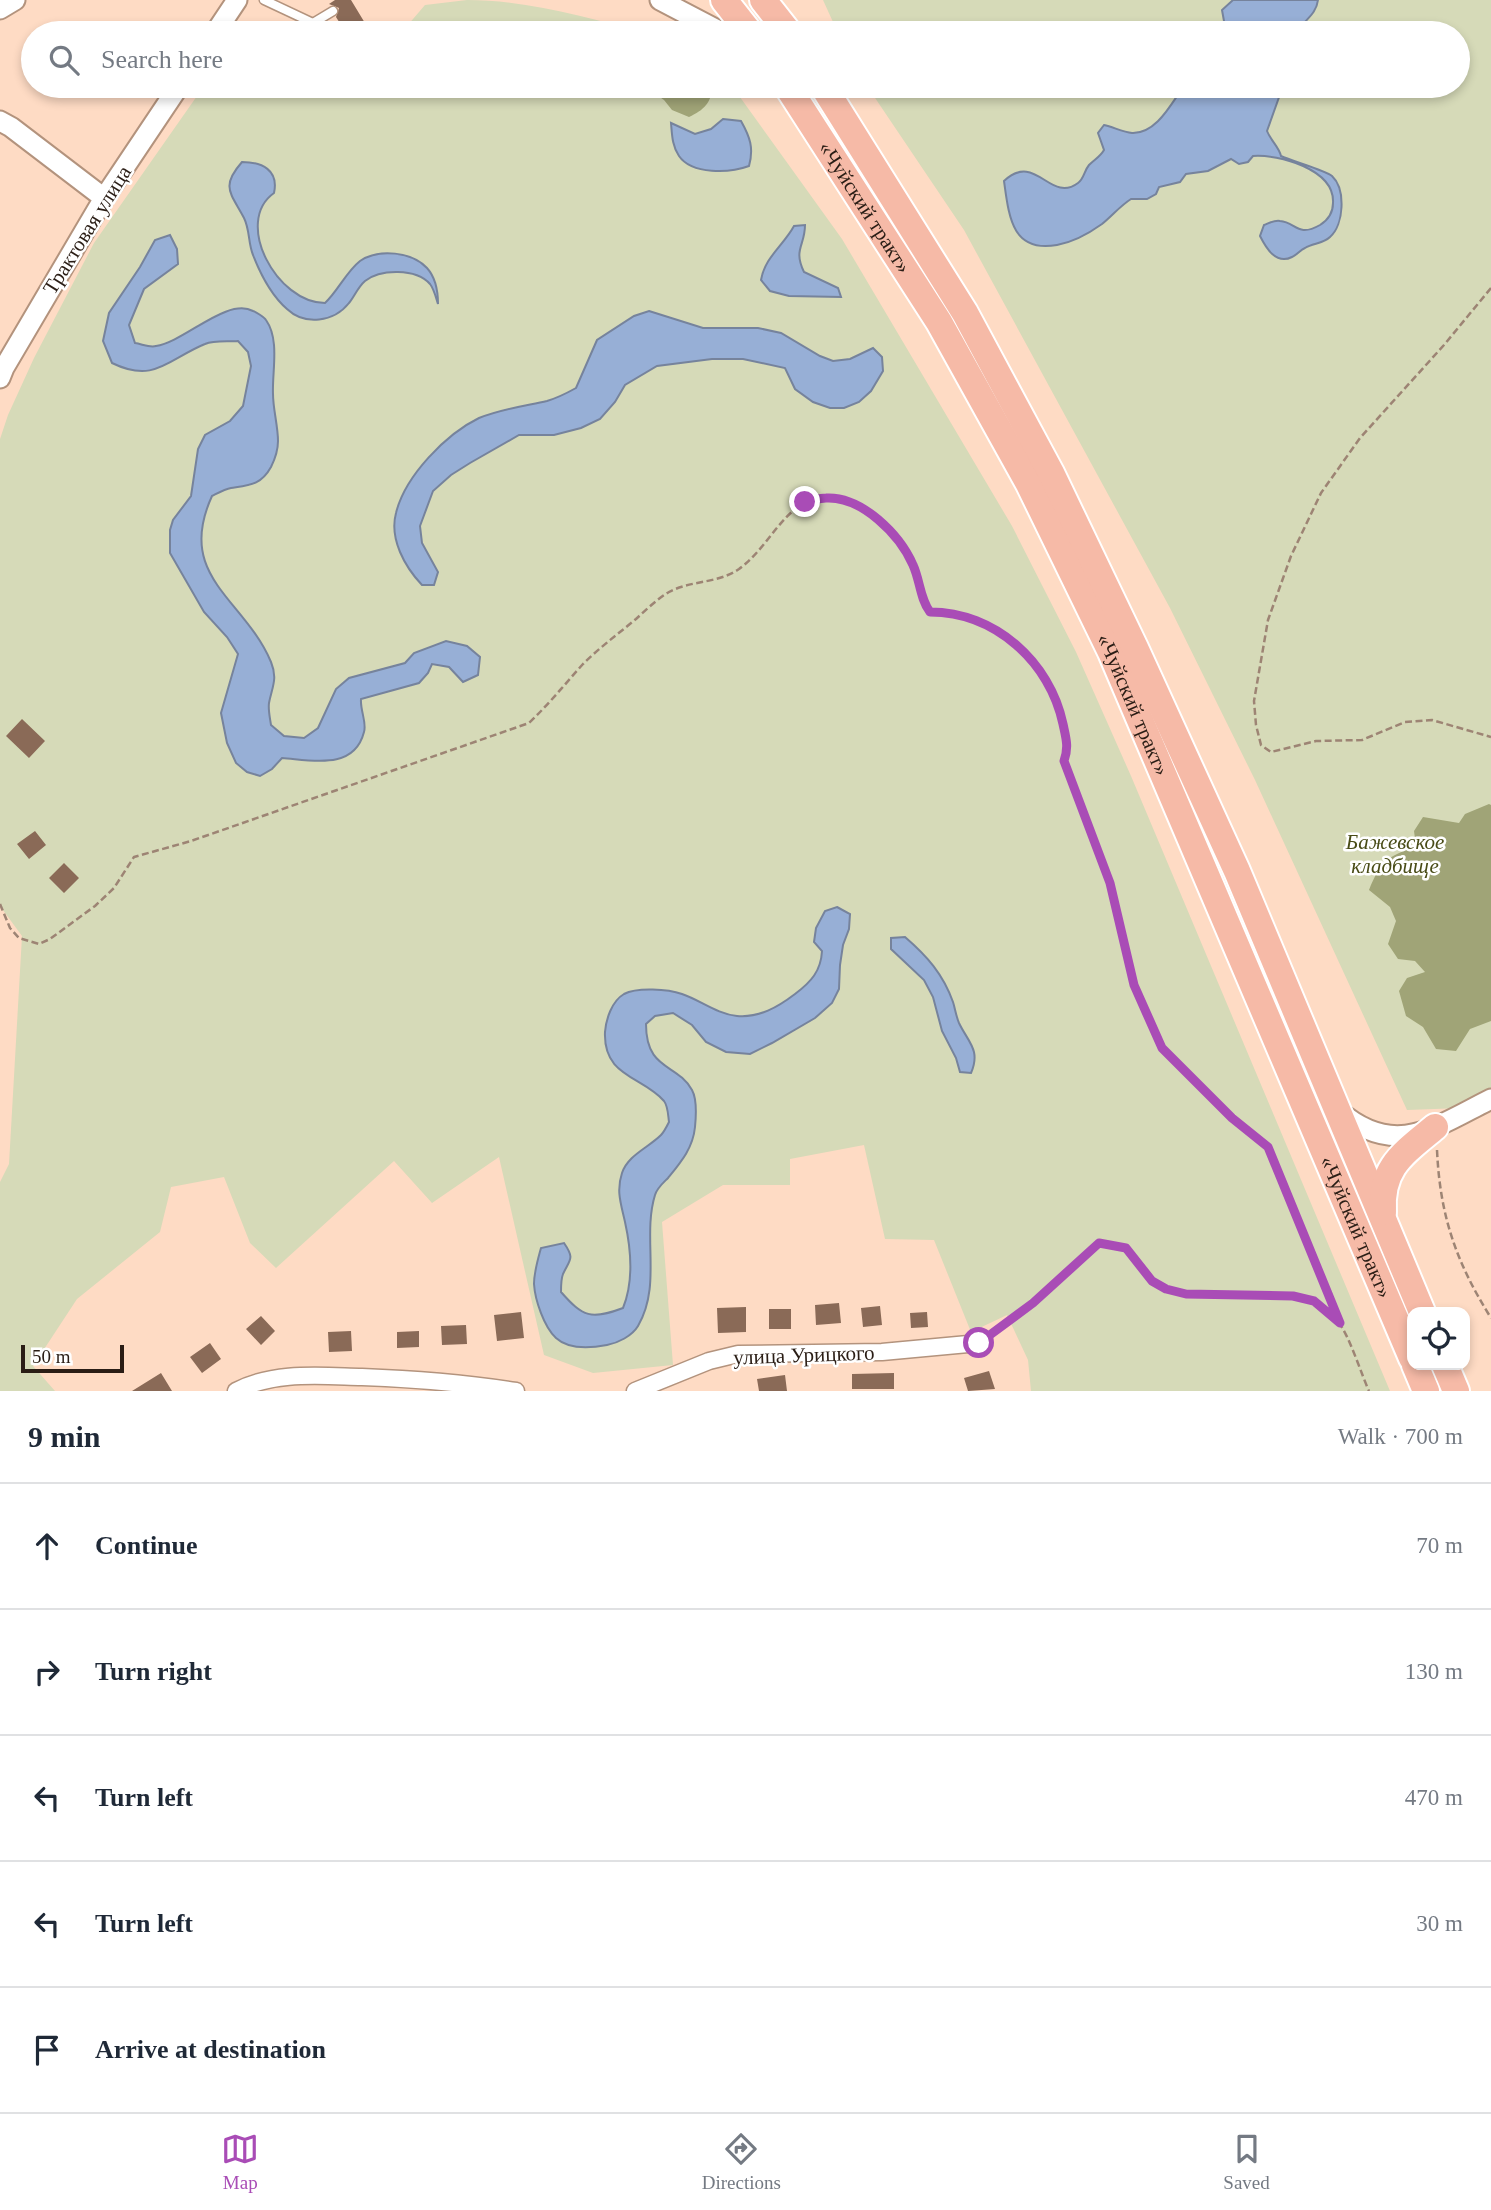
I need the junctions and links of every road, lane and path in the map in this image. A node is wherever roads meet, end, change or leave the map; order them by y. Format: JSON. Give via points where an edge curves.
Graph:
{"nodes":[{"id":1,"x":15,"y":0,"type":"edge"},
{"id":2,"x":237,"y":0,"type":"edge"},
{"id":3,"x":264,"y":0,"type":"edge"},
{"id":4,"x":660,"y":0,"type":"edge"},
{"id":5,"x":724,"y":0,"type":"edge"},
{"id":6,"x":764,"y":0,"type":"edge"},
{"id":7,"x":790,"y":0,"type":"edge"},
{"id":8,"x":0,"y":9,"type":"edge"},
{"id":9,"x":333,"y":11,"type":"dead end"},
{"id":10,"x":223,"y":21,"type":"edge"},
{"id":11,"x":309,"y":21,"type":"edge"},
{"id":12,"x":316,"y":21,"type":"edge"},
{"id":13,"x":700,"y":21,"type":"edge"},
{"id":14,"x":741,"y":21,"type":"edge"},
{"id":15,"x":780,"y":21,"type":"edge"},
{"id":16,"x":793,"y":21,"type":"edge"},
{"id":17,"x":171,"y":98,"type":"edge"},
{"id":18,"x":795,"y":98,"type":"edge"},
{"id":19,"x":831,"y":98,"type":"edge"},
{"id":20,"x":4,"y":120,"type":"edge"},
{"id":21,"x":104,"y":198,"type":"junction"},
{"id":22,"x":1491,"y":288,"type":"edge"},
{"id":23,"x":0,"y":378,"type":"edge"},
{"id":24,"x":1491,"y":737,"type":"edge"},
{"id":25,"x":0,"y":904,"type":"edge"},
{"id":26,"x":1491,"y":1099,"type":"edge"},
{"id":27,"x":1336,"y":1109,"type":"junction"},
{"id":28,"x":1436,"y":1127,"type":"junction"},
{"id":29,"x":1385,"y":1224,"type":"junction"},
{"id":30,"x":1420,"y":1307,"type":"edge"},
{"id":31,"x":1491,"y":1318,"type":"edge"},
{"id":32,"x":1340,"y":1323,"type":"junction"},
{"id":33,"x":979,"y":1343,"type":"joint"},
{"id":34,"x":1407,"y":1346,"type":"edge"},
{"id":35,"x":1417,"y":1370,"type":"edge"},
{"id":36,"x":1447,"y":1370,"type":"edge"},
{"id":37,"x":236,"y":1391,"type":"edge"},
{"id":38,"x":516,"y":1391,"type":"edge"},
{"id":39,"x":635,"y":1391,"type":"edge"},
{"id":40,"x":1369,"y":1391,"type":"edge"},
{"id":41,"x":1426,"y":1391,"type":"edge"},
{"id":42,"x":1456,"y":1391,"type":"edge"}],
"edges":[{"from":1,"to":8,"type":"street"},
{"from":2,"to":10,"type":"street"},
{"from":3,"to":11,"type":"lane"},
{"from":4,"to":13,"type":"street"},
{"from":5,"to":14,"type":"highway"},
{"from":6,"to":15,"type":"highway"},
{"from":7,"to":16,"type":"highway"},
{"from":9,"to":12,"type":"lane"},
{"from":17,"to":21,"type":"street","name":"Трактовая улица"},
{"from":18,"to":34,"type":"highway","name":"«Чуйский тракт»","via":[[940,322],[1029,484],[1111,652]]},
{"from":19,"to":27,"type":"highway","name":"«Чуйский тракт»","via":[[965,313],[1051,473],[1237,871]]},
{"from":20,"to":21,"type":"street"},
{"from":21,"to":23,"type":"street","name":"Трактовая улица"},
{"from":22,"to":24,"type":"path","via":[[1360,438],[1321,493],[1268,620],[1254,701],[1261,745],[1270,752],[1316,741],[1362,740],[1405,722],[1432,720]]},
{"from":25,"to":32,"type":"path","via":[[10,929],[19,938],[39,944],[95,906],[114,888],[134,857],[529,723],[584,664],[668,592],[738,569],[790,511],[805,502],[828,498],[854,503],[892,532],[913,564],[930,612],[969,618],[1005,636],[1028,654],[1045,676],[1060,709],[1068,749],[1064,761],[1110,883],[1134,985],[1162,1048],[1268,1147]]},
{"from":26,"to":28,"type":"street"},
{"from":27,"to":28,"type":"street","via":[[1361,1129],[1381,1136],[1403,1136]]},
{"from":27,"to":29,"type":"highway","name":"«Чуйский тракт»"},
{"from":28,"to":29,"type":"highway","via":[[1400,1156],[1388,1175],[1382,1198]]},
{"from":28,"to":31,"type":"path","via":[[1439,1188],[1450,1235]]},
{"from":29,"to":30,"type":"highway","name":"«Чуйский тракт»"},
{"from":32,"to":33,"type":"path","via":[[1314,1301],[1293,1296],[1186,1294],[1166,1289],[1152,1281],[1126,1248],[1099,1243],[1033,1303]]},
{"from":32,"to":40,"type":"path"},
{"from":33,"to":39,"type":"street","name":"улица Урицкого","via":[[882,1352],[738,1354]]},
{"from":35,"to":41,"type":"highway"},
{"from":36,"to":42,"type":"highway"},
{"from":37,"to":38,"type":"street","via":[[271,1379],[311,1376],[469,1383]]}]}
